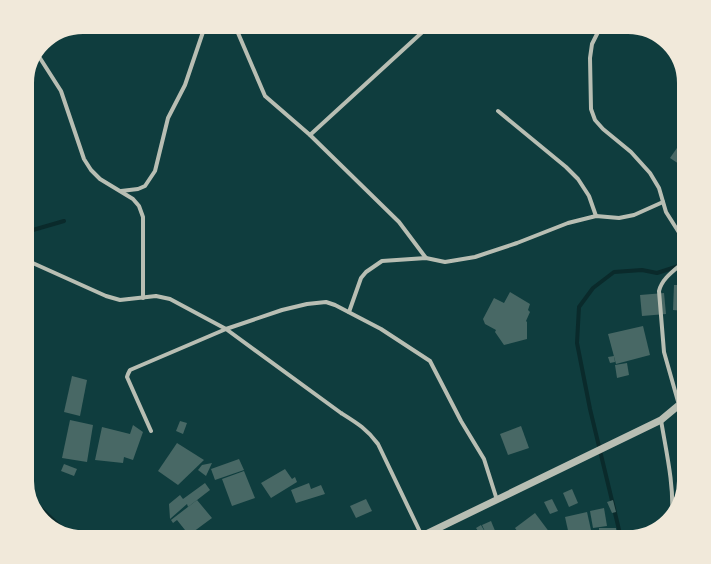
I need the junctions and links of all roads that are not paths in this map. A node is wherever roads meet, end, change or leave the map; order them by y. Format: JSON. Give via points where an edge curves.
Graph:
{"nodes":[{"id":1,"x":203,"y":33,"type":"edge"},
{"id":2,"x":238,"y":33,"type":"edge"},
{"id":3,"x":421,"y":33,"type":"edge"},
{"id":4,"x":598,"y":33,"type":"edge"},
{"id":5,"x":40,"y":58,"type":"edge"},
{"id":6,"x":498,"y":111,"type":"dead end"},
{"id":7,"x":310,"y":135,"type":"junction"},
{"id":8,"x":121,"y":191,"type":"junction"},
{"id":9,"x":663,"y":202,"type":"junction"},
{"id":10,"x":596,"y":216,"type":"junction"},
{"id":11,"x":678,"y":231,"type":"edge"},
{"id":12,"x":426,"y":258,"type":"junction"},
{"id":13,"x":33,"y":263,"type":"edge"},
{"id":14,"x":678,"y":268,"type":"edge"},
{"id":15,"x":143,"y":298,"type":"junction"},
{"id":16,"x":349,"y":312,"type":"junction"},
{"id":17,"x":226,"y":329,"type":"junction"},
{"id":18,"x":678,"y":392,"type":"edge"},
{"id":19,"x":678,"y":407,"type":"edge"},
{"id":20,"x":661,"y":420,"type":"junction"},
{"id":21,"x":151,"y":431,"type":"dead end"},
{"id":22,"x":497,"y":500,"type":"junction"},
{"id":23,"x":673,"y":502,"type":"edge"},
{"id":24,"x":415,"y":531,"type":"edge"},
{"id":25,"x":431,"y":531,"type":"edge"}],
"edges":[{"from":1,"to":8,"type":"street","via":[[185,85],[168,118],[155,171],[145,186]]},
{"from":2,"to":7,"type":"street","via":[[265,96]]},
{"from":3,"to":7,"type":"street"},
{"from":4,"to":9,"type":"street","via":[[592,44],[590,58],[592,110],[595,120],[650,173],[659,188]]},
{"from":5,"to":8,"type":"street","via":[[61,91],[90,170]]},
{"from":6,"to":10,"type":"street","via":[[578,179],[589,196]]},
{"from":7,"to":12,"type":"street","via":[[399,222]]},
{"from":8,"to":15,"type":"street","via":[[139,206],[143,217]]},
{"from":9,"to":10,"type":"street","via":[[634,215],[619,218]]},
{"from":9,"to":11,"type":"street"},
{"from":10,"to":12,"type":"street","via":[[568,223],[475,257],[444,262]]},
{"from":12,"to":16,"type":"street","via":[[382,261],[374,266],[361,278]]},
{"from":13,"to":15,"type":"street","via":[[106,296],[120,300]]},
{"from":14,"to":18,"type":"street","via":[[664,279],[659,291],[664,352]]},
{"from":15,"to":17,"type":"street","via":[[156,296],[170,299]]},
{"from":16,"to":17,"type":"street","via":[[326,302],[307,304]]},
{"from":16,"to":22,"type":"street","via":[[430,361],[484,459]]},
{"from":17,"to":21,"type":"street","via":[[130,370],[128,377]]},
{"from":17,"to":24,"type":"street","via":[[371,434],[378,444]]},
{"from":19,"to":20,"type":"street"},
{"from":20,"to":22,"type":"street"},
{"from":20,"to":23,"type":"street"},
{"from":22,"to":25,"type":"street"}]}
